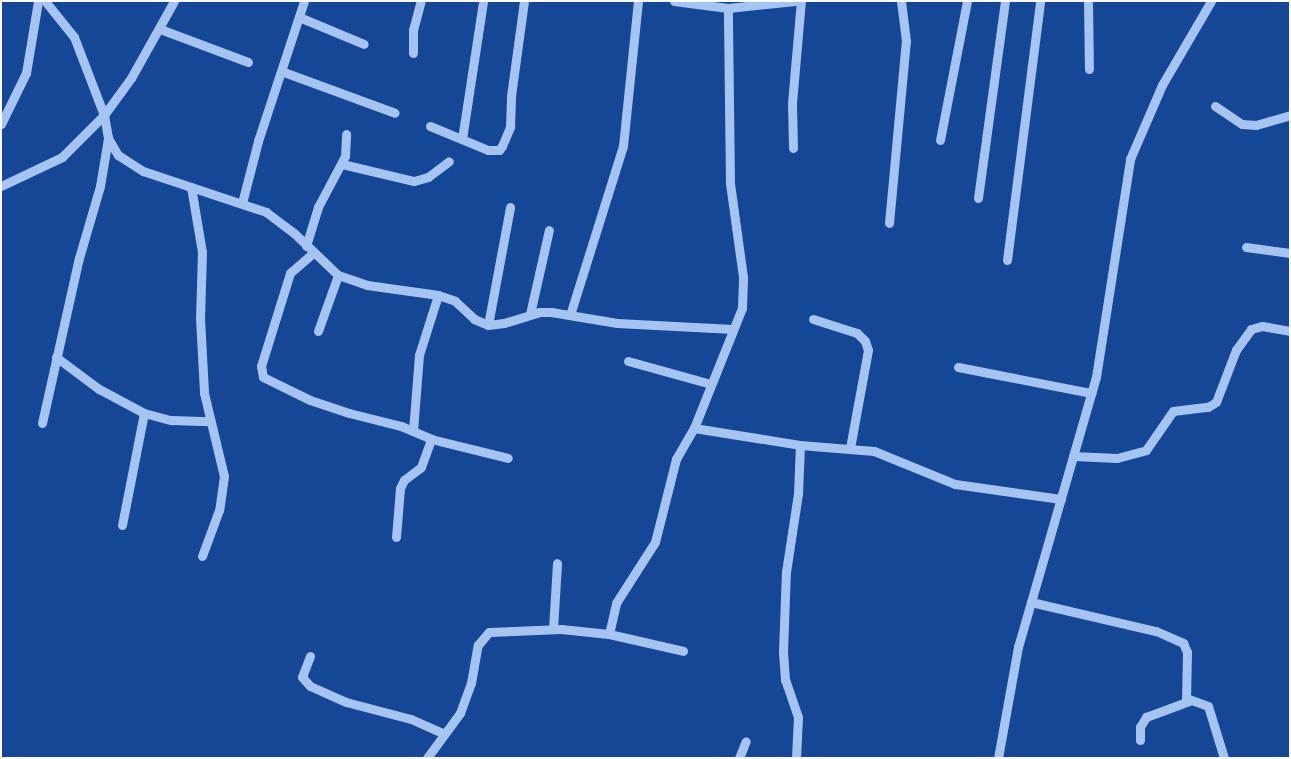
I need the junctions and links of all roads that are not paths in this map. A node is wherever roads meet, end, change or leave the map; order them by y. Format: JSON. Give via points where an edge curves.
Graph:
{"nodes":[{"id":1,"x":38,"y":1,"type":"edge"},
{"id":2,"x":45,"y":1,"type":"edge"},
{"id":3,"x":174,"y":1,"type":"edge"},
{"id":4,"x":304,"y":1,"type":"edge"},
{"id":5,"x":421,"y":1,"type":"edge"},
{"id":6,"x":483,"y":1,"type":"edge"},
{"id":7,"x":524,"y":1,"type":"edge"},
{"id":8,"x":638,"y":1,"type":"edge"},
{"id":9,"x":674,"y":1,"type":"edge"},
{"id":10,"x":796,"y":1,"type":"edge"},
{"id":11,"x":801,"y":1,"type":"edge"},
{"id":12,"x":901,"y":1,"type":"edge"},
{"id":13,"x":967,"y":1,"type":"edge"},
{"id":14,"x":1005,"y":1,"type":"edge"},
{"id":15,"x":1040,"y":1,"type":"edge"},
{"id":16,"x":1088,"y":1,"type":"edge"},
{"id":17,"x":1211,"y":1,"type":"edge"},
{"id":18,"x":728,"y":8,"type":"junction"},
{"id":19,"x":298,"y":17,"type":"junction"},
{"id":20,"x":160,"y":29,"type":"junction"},
{"id":21,"x":364,"y":44,"type":"dead end"},
{"id":22,"x":414,"y":53,"type":"dead end"},
{"id":23,"x":248,"y":62,"type":"dead end"},
{"id":24,"x":1089,"y":69,"type":"dead end"},
{"id":25,"x":281,"y":71,"type":"junction"},
{"id":26,"x":1215,"y":106,"type":"dead end"},
{"id":27,"x":395,"y":113,"type":"dead end"},
{"id":28,"x":104,"y":115,"type":"junction"},
{"id":29,"x":1290,"y":115,"type":"edge"},
{"id":30,"x":1,"y":124,"type":"edge"},
{"id":31,"x":430,"y":126,"type":"dead end"},
{"id":32,"x":346,"y":134,"type":"dead end"},
{"id":33,"x":108,"y":138,"type":"junction"},
{"id":34,"x":462,"y":139,"type":"junction"},
{"id":35,"x":940,"y":140,"type":"dead end"},
{"id":36,"x":793,"y":148,"type":"dead end"},
{"id":37,"x":449,"y":161,"type":"dead end"},
{"id":38,"x":342,"y":164,"type":"junction"},
{"id":39,"x":1,"y":186,"type":"edge"},
{"id":40,"x":191,"y":188,"type":"junction"},
{"id":41,"x":978,"y":198,"type":"dead end"},
{"id":42,"x":242,"y":203,"type":"junction"},
{"id":43,"x":510,"y":208,"type":"dead end"},
{"id":44,"x":889,"y":224,"type":"dead end"},
{"id":45,"x":549,"y":230,"type":"dead end"},
{"id":46,"x":1246,"y":247,"type":"dead end"},
{"id":47,"x":310,"y":249,"type":"junction"},
{"id":48,"x":1290,"y":253,"type":"edge"},
{"id":49,"x":1007,"y":260,"type":"dead end"},
{"id":50,"x":338,"y":274,"type":"junction"},
{"id":51,"x":438,"y":295,"type":"junction"},
{"id":52,"x":530,"y":314,"type":"junction"},
{"id":53,"x":570,"y":315,"type":"junction"},
{"id":54,"x":813,"y":319,"type":"dead end"},
{"id":55,"x":488,"y":324,"type":"junction"},
{"id":56,"x":733,"y":330,"type":"junction"},
{"id":57,"x":318,"y":331,"type":"dead end"},
{"id":58,"x":1290,"y":331,"type":"edge"},
{"id":59,"x":56,"y":357,"type":"junction"},
{"id":60,"x":628,"y":360,"type":"dead end"},
{"id":61,"x":958,"y":367,"type":"dead end"},
{"id":62,"x":711,"y":384,"type":"junction"},
{"id":63,"x":1092,"y":393,"type":"junction"},
{"id":64,"x":144,"y":413,"type":"junction"},
{"id":65,"x":209,"y":421,"type":"junction"},
{"id":66,"x":42,"y":423,"type":"dead end"},
{"id":67,"x":694,"y":428,"type":"junction"},
{"id":68,"x":413,"y":431,"type":"junction"},
{"id":69,"x":430,"y":440,"type":"junction"},
{"id":70,"x":800,"y":446,"type":"junction"},
{"id":71,"x":850,"y":448,"type":"junction"},
{"id":72,"x":1073,"y":456,"type":"junction"},
{"id":73,"x":508,"y":458,"type":"dead end"},
{"id":74,"x":1061,"y":499,"type":"junction"},
{"id":75,"x":122,"y":525,"type":"dead end"},
{"id":76,"x":396,"y":537,"type":"dead end"},
{"id":77,"x":202,"y":556,"type":"dead end"},
{"id":78,"x":557,"y":563,"type":"dead end"},
{"id":79,"x":1031,"y":602,"type":"junction"},
{"id":80,"x":552,"y":629,"type":"junction"},
{"id":81,"x":609,"y":634,"type":"junction"},
{"id":82,"x":683,"y":651,"type":"dead end"},
{"id":83,"x":310,"y":656,"type":"dead end"},
{"id":84,"x":1189,"y":701,"type":"junction"},
{"id":85,"x":444,"y":734,"type":"junction"},
{"id":86,"x":1140,"y":740,"type":"dead end"},
{"id":87,"x":746,"y":741,"type":"dead end"},
{"id":88,"x":427,"y":758,"type":"edge"},
{"id":89,"x":739,"y":758,"type":"edge"},
{"id":90,"x":796,"y":758,"type":"edge"},
{"id":91,"x":998,"y":758,"type":"edge"},
{"id":92,"x":1224,"y":758,"type":"edge"}],
"edges":[{"from":1,"to":30,"type":"street","via":[[26,73]]},
{"from":2,"to":28,"type":"street","via":[[74,36]]},
{"from":3,"to":20,"type":"street"},
{"from":4,"to":19,"type":"street"},
{"from":5,"to":22,"type":"street","via":[[413,30]]},
{"from":6,"to":34,"type":"street"},
{"from":7,"to":34,"type":"street","via":[[510,96],[510,127],[502,146],[494,151]]},
{"from":8,"to":53,"type":"street","via":[[623,146]]},
{"from":9,"to":18,"type":"street"},
{"from":10,"to":18,"type":"street"},
{"from":11,"to":36,"type":"street","via":[[792,103]]},
{"from":12,"to":44,"type":"street","via":[[906,41]]},
{"from":13,"to":35,"type":"street"},
{"from":14,"to":41,"type":"street"},
{"from":15,"to":49,"type":"street"},
{"from":16,"to":24,"type":"street"},
{"from":17,"to":63,"type":"street","via":[[1162,85],[1130,159]]},
{"from":18,"to":56,"type":"street","via":[[730,183],[744,294]]},
{"from":19,"to":21,"type":"street"},
{"from":19,"to":25,"type":"street"},
{"from":20,"to":23,"type":"street"},
{"from":20,"to":28,"type":"street"},
{"from":25,"to":27,"type":"street"},
{"from":25,"to":42,"type":"street"},
{"from":26,"to":29,"type":"street","via":[[1242,124],[1256,125]]},
{"from":28,"to":33,"type":"street"},
{"from":28,"to":39,"type":"street","via":[[62,157]]},
{"from":31,"to":34,"type":"street"},
{"from":32,"to":38,"type":"street"},
{"from":33,"to":40,"type":"street","via":[[128,163]]},
{"from":33,"to":59,"type":"street","via":[[100,186]]},
{"from":37,"to":38,"type":"street","via":[[428,177],[414,181]]},
{"from":38,"to":47,"type":"street","via":[[318,208]]},
{"from":40,"to":42,"type":"street"},
{"from":40,"to":65,"type":"street","via":[[202,252],[202,376]]},
{"from":42,"to":47,"type":"street","via":[[266,212]]},
{"from":43,"to":55,"type":"street"},
{"from":45,"to":52,"type":"street"},
{"from":46,"to":48,"type":"street"},
{"from":47,"to":50,"type":"street"},
{"from":47,"to":68,"type":"street","via":[[290,273],[261,366],[263,377],[310,400]]},
{"from":50,"to":51,"type":"street","via":[[367,285]]},
{"from":50,"to":57,"type":"street"},
{"from":51,"to":55,"type":"street","via":[[455,301],[474,319]]},
{"from":51,"to":68,"type":"street","via":[[419,355]]},
{"from":52,"to":53,"type":"street","via":[[551,312]]},
{"from":52,"to":55,"type":"street","via":[[504,324]]},
{"from":53,"to":56,"type":"street","via":[[617,323]]},
{"from":54,"to":71,"type":"street","via":[[857,333],[868,350]]},
{"from":56,"to":62,"type":"street"},
{"from":58,"to":72,"type":"street","via":[[1262,326],[1251,329],[1236,350],[1216,402],[1208,407],[1173,411],[1146,450],[1117,458]]},
{"from":59,"to":64,"type":"street","via":[[99,389]]},
{"from":59,"to":66,"type":"street"},
{"from":60,"to":62,"type":"street"},
{"from":61,"to":63,"type":"street"},
{"from":62,"to":67,"type":"street"},
{"from":63,"to":72,"type":"street"},
{"from":64,"to":65,"type":"street","via":[[171,420]]},
{"from":64,"to":75,"type":"street"},
{"from":65,"to":77,"type":"street","via":[[222,458],[224,486]]},
{"from":67,"to":70,"type":"street"},
{"from":67,"to":81,"type":"street","via":[[676,459],[655,542],[616,603]]},
{"from":68,"to":69,"type":"street"},
{"from":69,"to":73,"type":"street"},
{"from":69,"to":76,"type":"street","via":[[421,467],[404,480],[400,488]]},
{"from":70,"to":71,"type":"street"},
{"from":70,"to":90,"type":"street","via":[[798,494],[786,572],[782,652],[785,680],[798,717]]},
{"from":71,"to":74,"type":"street","via":[[874,451],[955,484]]},
{"from":72,"to":74,"type":"street"},
{"from":74,"to":79,"type":"street"},
{"from":78,"to":80,"type":"street"},
{"from":79,"to":84,"type":"street","via":[[1156,631],[1183,643],[1187,652],[1184,692]]},
{"from":79,"to":91,"type":"street","via":[[1018,648]]},
{"from":80,"to":81,"type":"street"},
{"from":80,"to":85,"type":"street","via":[[499,630],[483,637],[460,713]]},
{"from":81,"to":82,"type":"street"},
{"from":83,"to":85,"type":"street","via":[[302,677],[310,686],[346,702],[411,719]]},
{"from":84,"to":86,"type":"street","via":[[1146,718],[1140,727]]},
{"from":84,"to":92,"type":"street","via":[[1208,706]]},
{"from":85,"to":88,"type":"street"},
{"from":87,"to":89,"type":"street"}]}
